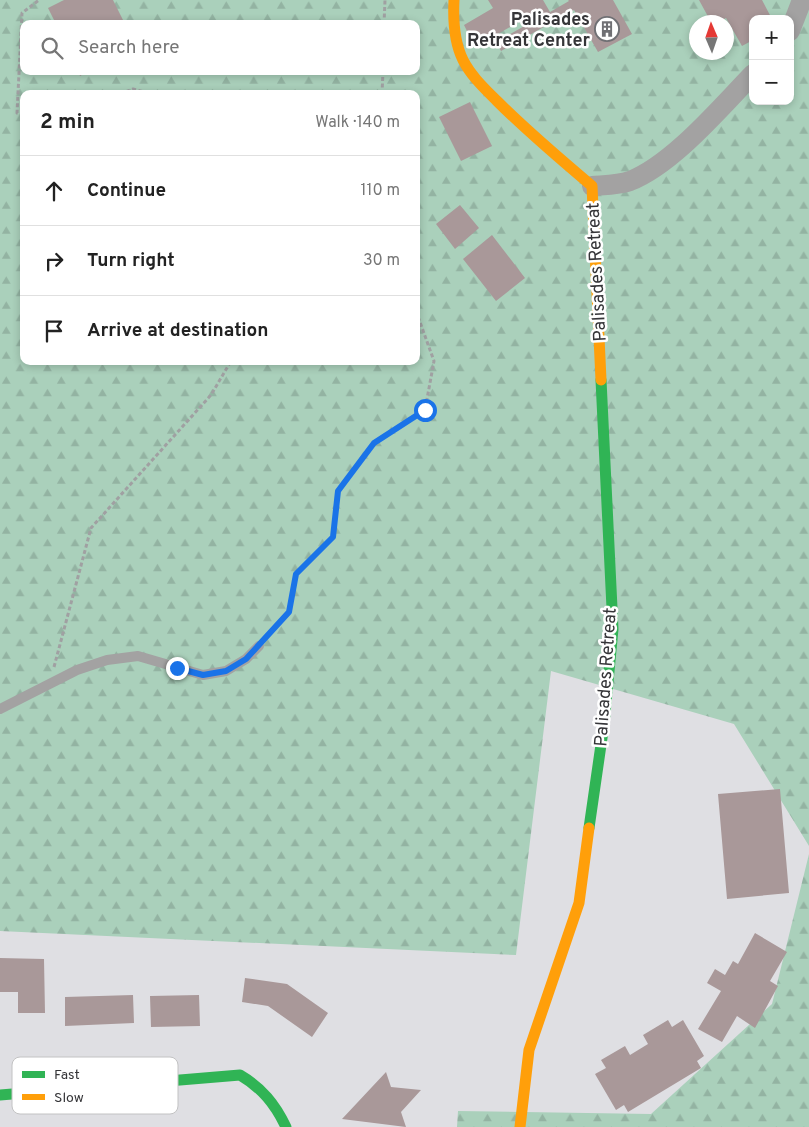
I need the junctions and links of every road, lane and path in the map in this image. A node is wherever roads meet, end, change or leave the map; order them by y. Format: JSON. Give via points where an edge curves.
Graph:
{"nodes":[{"id":1,"x":40,"y":0,"type":"edge"},
{"id":2,"x":384,"y":0,"type":"edge"},
{"id":3,"x":454,"y":0,"type":"edge"},
{"id":4,"x":802,"y":0,"type":"edge"},
{"id":5,"x":22,"y":20,"type":"edge"},
{"id":6,"x":384,"y":20,"type":"edge"},
{"id":7,"x":794,"y":21,"type":"edge"},
{"id":8,"x":20,"y":53,"type":"edge"},
{"id":9,"x":382,"y":75,"type":"edge"},
{"id":10,"x":749,"y":78,"type":"edge"},
{"id":11,"x":382,"y":90,"type":"edge"},
{"id":12,"x":20,"y":114,"type":"edge"},
{"id":13,"x":592,"y":186,"type":"junction"},
{"id":14,"x":420,"y":322,"type":"edge"},
{"id":15,"x":229,"y":365,"type":"edge"},
{"id":16,"x":259,"y":646,"type":"joint"},
{"id":17,"x":49,"y":684,"type":"junction"},
{"id":18,"x":0,"y":709,"type":"edge"},
{"id":19,"x":178,"y":1080,"type":"edge"},
{"id":20,"x":286,"y":1127,"type":"edge"},
{"id":21,"x":520,"y":1127,"type":"edge"}],
"edges":[{"from":1,"to":5,"type":"path","via":[[22,13]]},
{"from":2,"to":6,"type":"path"},
{"from":3,"to":13,"type":"street","name":"Palisades Retreat","via":[[454,31],[462,59],[475,79],[516,121]]},
{"from":4,"to":7,"type":"street"},
{"from":8,"to":12,"type":"path","via":[[17,113]]},
{"from":9,"to":11,"type":"path"},
{"from":10,"to":13,"type":"street","name":"Palisades Retreat","via":[[662,163],[629,181]]},
{"from":13,"to":21,"type":"street","name":"Palisades Retreat","via":[[612,630],[604,724],[579,903],[529,1050]]},
{"from":14,"to":16,"type":"path","via":[[434,361],[425,410],[374,443],[338,491],[333,537],[296,574],[289,612]]},
{"from":15,"to":17,"type":"path","via":[[210,395],[91,528]]},
{"from":16,"to":17,"type":"lane","via":[[246,659],[226,671],[203,675],[138,656],[107,660]]},
{"from":17,"to":18,"type":"lane"},
{"from":19,"to":20,"type":"street","via":[[240,1075],[257,1084],[275,1104]]}]}
